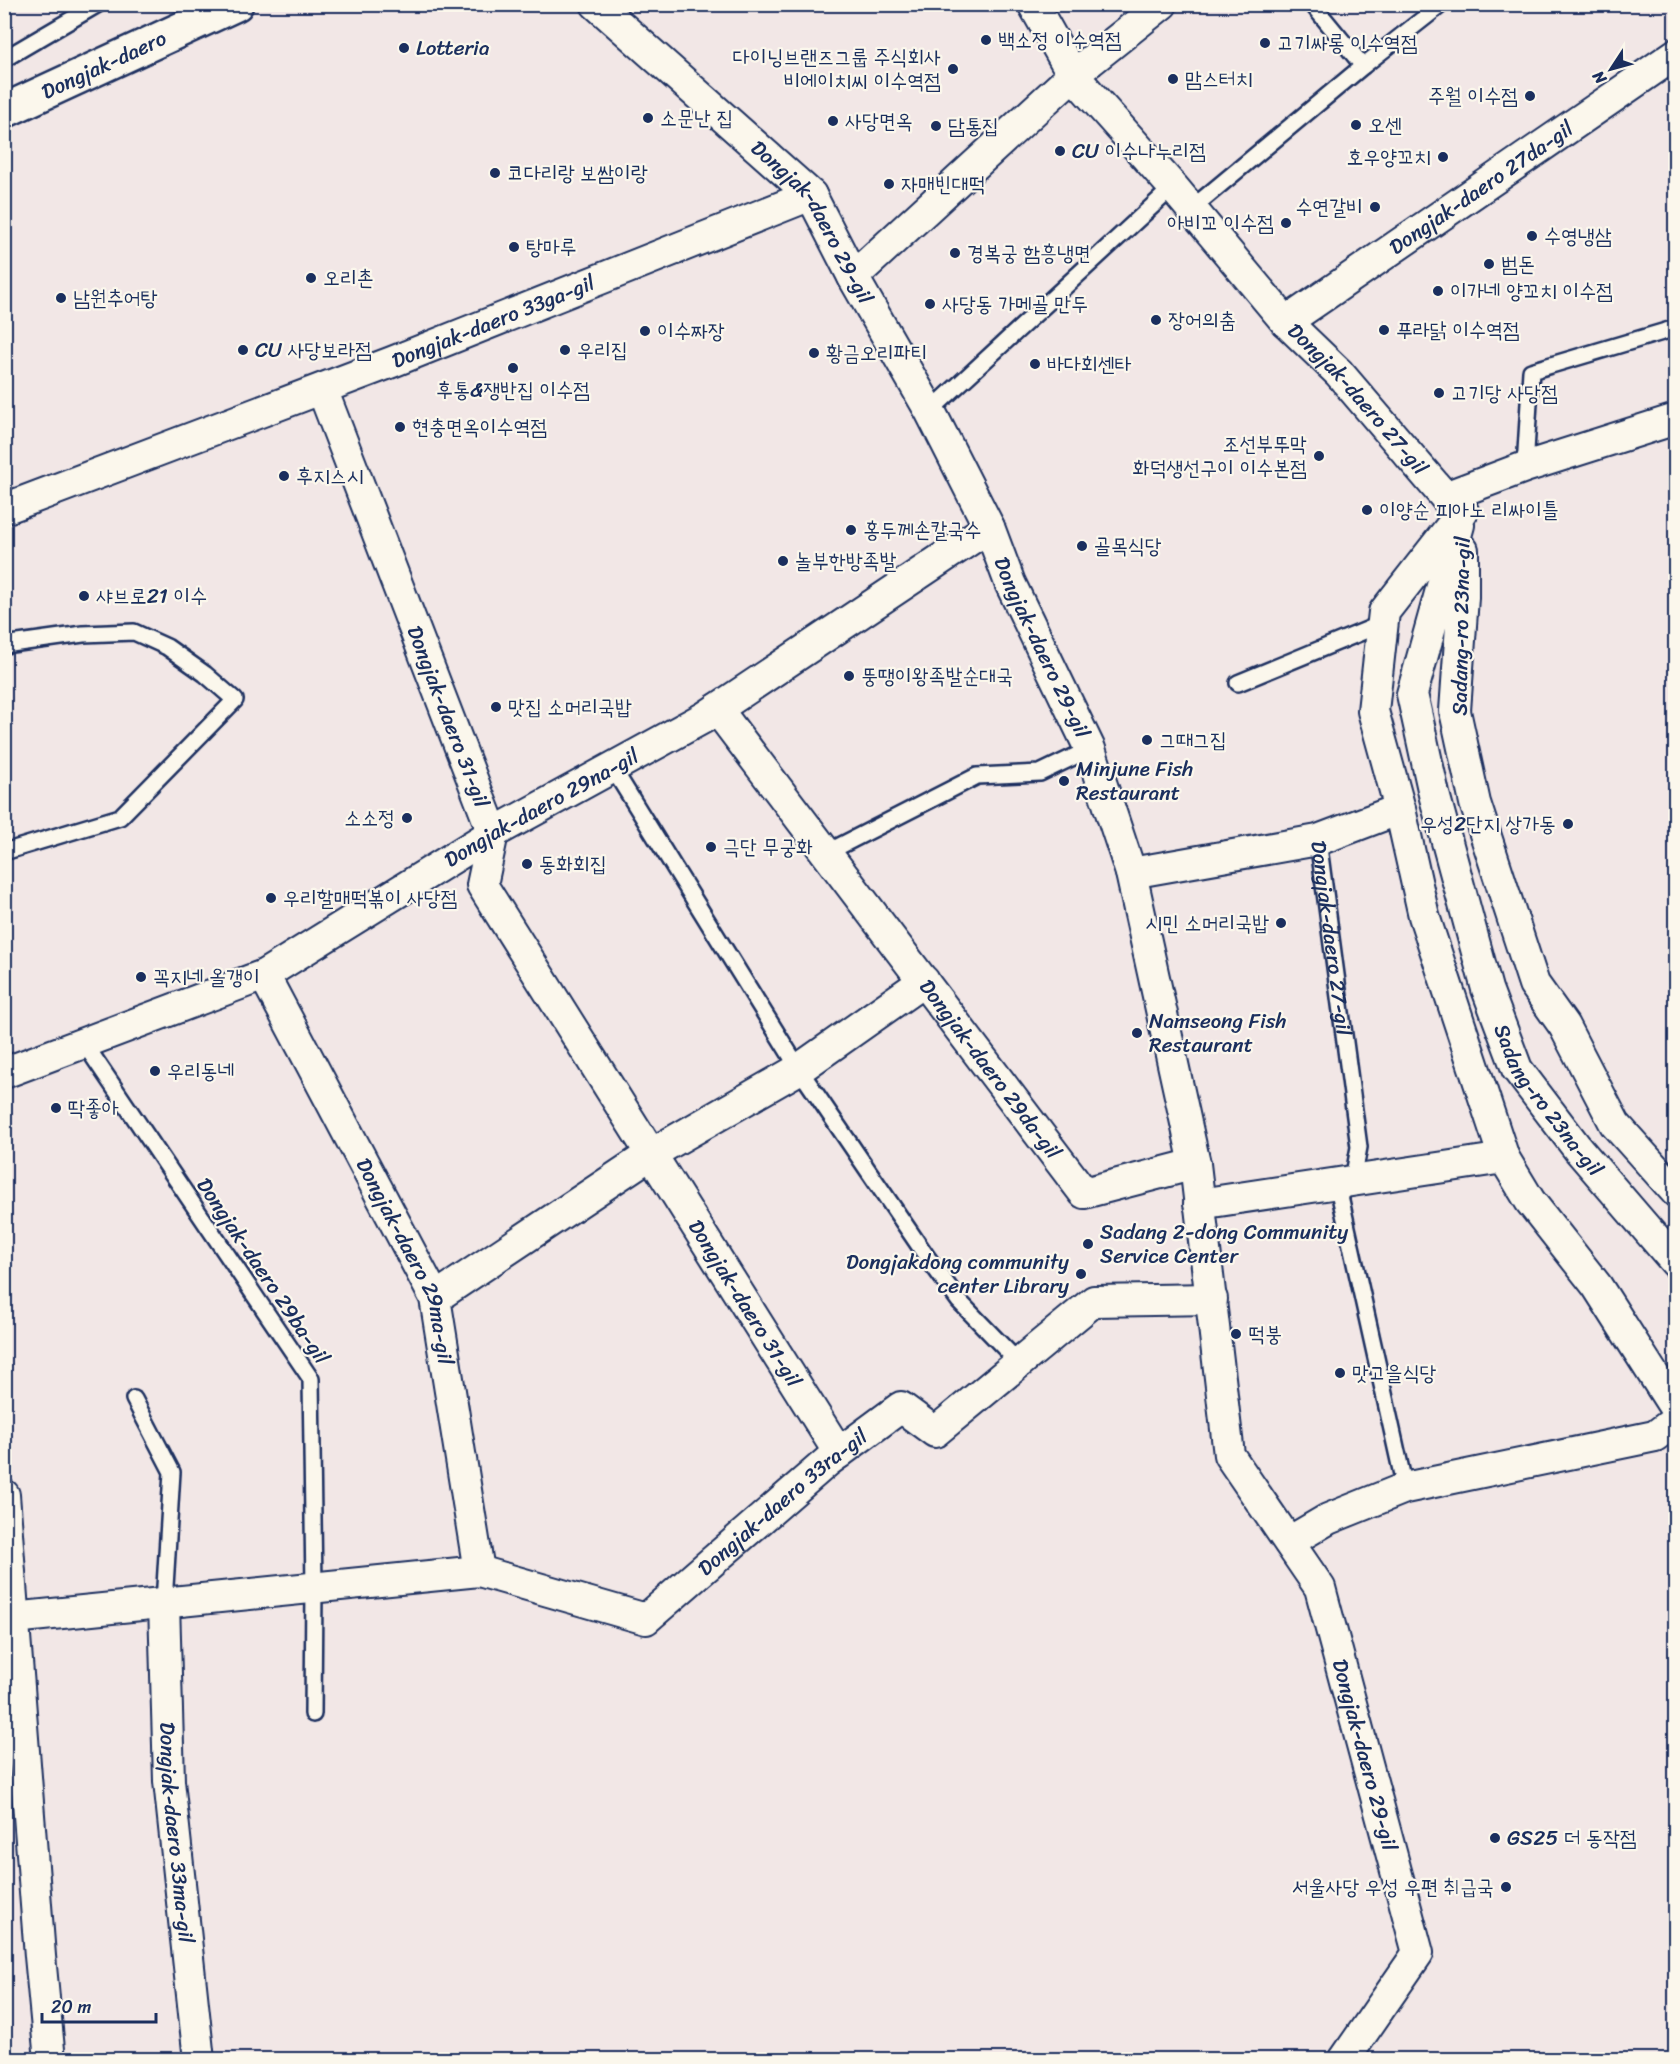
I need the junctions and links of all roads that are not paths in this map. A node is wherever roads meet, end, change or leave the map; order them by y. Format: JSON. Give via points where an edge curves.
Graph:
{"nodes":[{"id":1,"x":98,"y":4,"type":"edge"},
{"id":2,"x":236,"y":4,"type":"edge"},
{"id":3,"x":596,"y":4,"type":"edge"},
{"id":4,"x":1033,"y":4,"type":"edge"},
{"id":5,"x":1162,"y":4,"type":"edge"},
{"id":6,"x":1312,"y":4,"type":"edge"},
{"id":7,"x":1442,"y":4,"type":"edge"},
{"id":8,"x":1676,"y":54,"type":"edge"},
{"id":9,"x":4,"y":59,"type":"edge"},
{"id":10,"x":1363,"y":66,"type":"junction"},
{"id":11,"x":1073,"y":75,"type":"junction"},
{"id":12,"x":4,"y":111,"type":"edge"},
{"id":13,"x":1173,"y":187,"type":"junction"},
{"id":14,"x":811,"y":195,"type":"junction"},
{"id":15,"x":1191,"y":209,"type":"junction"},
{"id":16,"x":853,"y":277,"type":"junction"},
{"id":17,"x":1286,"y":321,"type":"junction"},
{"id":18,"x":1676,"y":328,"type":"edge"},
{"id":19,"x":322,"y":388,"type":"junction"},
{"id":20,"x":930,"y":411,"type":"junction"},
{"id":21,"x":1676,"y":419,"type":"edge"},
{"id":22,"x":1524,"y":468,"type":"junction"},
{"id":23,"x":1454,"y":504,"type":"junction"},
{"id":24,"x":4,"y":509,"type":"edge"},
{"id":25,"x":989,"y":527,"type":"junction"},
{"id":26,"x":1384,"y":612,"type":"junction"},
{"id":27,"x":4,"y":645,"type":"edge"},
{"id":28,"x":1238,"y":683,"type":"dead end"},
{"id":29,"x":717,"y":709,"type":"junction"},
{"id":30,"x":1090,"y":749,"type":"junction"},
{"id":31,"x":612,"y":767,"type":"junction"},
{"id":32,"x":1400,"y":809,"type":"junction"},
{"id":33,"x":493,"y":833,"type":"junction"},
{"id":34,"x":1317,"y":840,"type":"junction"},
{"id":35,"x":4,"y":852,"type":"edge"},
{"id":36,"x":826,"y":853,"type":"junction"},
{"id":37,"x":1131,"y":873,"type":"junction"},
{"id":38,"x":264,"y":975,"type":"junction"},
{"id":39,"x":924,"y":981,"type":"junction"},
{"id":40,"x":84,"y":1043,"type":"junction"},
{"id":41,"x":799,"y":1069,"type":"junction"},
{"id":42,"x":4,"y":1073,"type":"edge"},
{"id":43,"x":651,"y":1154,"type":"junction"},
{"id":44,"x":1504,"y":1158,"type":"junction"},
{"id":45,"x":1195,"y":1164,"type":"junction"},
{"id":46,"x":1353,"y":1180,"type":"junction"},
{"id":47,"x":1676,"y":1192,"type":"edge"},
{"id":48,"x":1199,"y":1204,"type":"junction"},
{"id":49,"x":1676,"y":1207,"type":"edge"},
{"id":50,"x":1646,"y":1227,"type":"junction"},
{"id":51,"x":1676,"y":1263,"type":"edge"},
{"id":52,"x":435,"y":1298,"type":"junction"},
{"id":53,"x":1212,"y":1299,"type":"junction"},
{"id":54,"x":1019,"y":1363,"type":"junction"},
{"id":55,"x":134,"y":1399,"type":"dead end"},
{"id":56,"x":1676,"y":1410,"type":"edge"},
{"id":57,"x":1676,"y":1420,"type":"edge"},
{"id":58,"x":839,"y":1453,"type":"junction"},
{"id":59,"x":1405,"y":1488,"type":"junction"},
{"id":60,"x":4,"y":1495,"type":"edge"},
{"id":61,"x":1289,"y":1542,"type":"junction"},
{"id":62,"x":479,"y":1571,"type":"junction"},
{"id":63,"x":314,"y":1587,"type":"junction"},
{"id":64,"x":164,"y":1603,"type":"junction"},
{"id":65,"x":13,"y":1618,"type":"junction"},
{"id":66,"x":313,"y":1714,"type":"dead end"},
{"id":67,"x":51,"y":2060,"type":"edge"},
{"id":68,"x":199,"y":2060,"type":"edge"},
{"id":69,"x":1344,"y":2060,"type":"edge"}],
"edges":[{"from":1,"to":9,"type":"lane"},
{"from":2,"to":12,"type":"main road","name":"Dongjak-daero"},
{"from":3,"to":14,"type":"street","name":"Dongjak-daero 29-gil"},
{"from":4,"to":11,"type":"street","name":"Dongjak-daero 27-gil"},
{"from":5,"to":11,"type":"street"},
{"from":6,"to":10,"type":"lane"},
{"from":7,"to":10,"type":"lane"},
{"from":8,"to":17,"type":"street","name":"Dongjak-daero 27da-gil"},
{"from":10,"to":15,"type":"lane"},
{"from":11,"to":13,"type":"street","name":"Dongjak-daero 27-gil"},
{"from":11,"to":16,"type":"street"},
{"from":13,"to":15,"type":"street","name":"Dongjak-daero 27-gil"},
{"from":13,"to":20,"type":"lane"},
{"from":14,"to":16,"type":"street","name":"Dongjak-daero 29-gil"},
{"from":14,"to":19,"type":"street","name":"Dongjak-daero 33ga-gil"},
{"from":15,"to":17,"type":"street","name":"Dongjak-daero 27-gil"},
{"from":16,"to":20,"type":"street","name":"Dongjak-daero 29-gil"},
{"from":17,"to":23,"type":"street","name":"Dongjak-daero 27-gil","via":[[1339,373]]},
{"from":18,"to":22,"type":"lane","via":[[1531,371]]},
{"from":19,"to":24,"type":"street","name":"Dongjak-daero 33ga-gil"},
{"from":19,"to":33,"type":"street","name":"Dongjak-daero 31-gil"},
{"from":20,"to":25,"type":"street","name":"Dongjak-daero 29-gil"},
{"from":21,"to":22,"type":"street"},
{"from":22,"to":23,"type":"street"},
{"from":23,"to":26,"type":"street"},
{"from":23,"to":47,"type":"street","name":"Sadang-ro 23na-gil","via":[[1463,597],[1455,711],[1475,803],[1534,984],[1564,1026],[1615,1124]]},
{"from":23,"to":50,"type":"street","name":"Sadang-ro 23na-gil","via":[[1412,693],[1434,794],[1487,989],[1517,1069],[1578,1149]]},
{"from":25,"to":29,"type":"street","name":"Dongjak-daero 29na-gil"},
{"from":25,"to":30,"type":"street","name":"Dongjak-daero 29-gil","via":[[1010,583]]},
{"from":26,"to":28,"type":"lane","via":[[1374,627]]},
{"from":26,"to":32,"type":"street","via":[[1373,711]]},
{"from":27,"to":35,"type":"lane","via":[[83,634],[134,632],[167,647],[235,700],[120,817]]},
{"from":29,"to":31,"type":"street","name":"Dongjak-daero 29na-gil"},
{"from":29,"to":36,"type":"street","name":"Dongjak-daero 29da-gil"},
{"from":30,"to":36,"type":"lane","via":[[1040,773],[977,776]]},
{"from":30,"to":37,"type":"street","name":"Dongjak-daero 29-gil"},
{"from":31,"to":33,"type":"street","name":"Dongjak-daero 29na-gil"},
{"from":31,"to":41,"type":"lane"},
{"from":32,"to":34,"type":"street","name":"Dongjak-daero 27-gil"},
{"from":32,"to":44,"type":"street","via":[[1424,916]]},
{"from":33,"to":38,"type":"street","name":"Dongjak-daero 29na-gil"},
{"from":33,"to":43,"type":"street","name":"Dongjak-daero 31-gil","via":[[482,885]]},
{"from":34,"to":37,"type":"street"},
{"from":34,"to":46,"type":"lane","name":"Dongjak-daero 27-gil","via":[[1359,1146]]},
{"from":36,"to":39,"type":"street","name":"Dongjak-daero 29da-gil"},
{"from":37,"to":45,"type":"street","name":"Dongjak-daero 29-gil"},
{"from":38,"to":40,"type":"street","name":"Dongjak-daero 29na-gil"},
{"from":38,"to":52,"type":"street","name":"Dongjak-daero 29ma-gil"},
{"from":39,"to":41,"type":"street"},
{"from":39,"to":45,"type":"street","name":"Dongjak-daero 29da-gil","via":[[1084,1193]]},
{"from":40,"to":42,"type":"street","name":"Dongjak-daero 29na-gil"},
{"from":40,"to":63,"type":"lane","name":"Dongjak-daero 29ba-gil","via":[[311,1379]]},
{"from":41,"to":43,"type":"street"},
{"from":41,"to":54,"type":"lane","via":[[958,1300]]},
{"from":43,"to":52,"type":"street"},
{"from":43,"to":58,"type":"street","name":"Dongjak-daero 31-gil"},
{"from":44,"to":46,"type":"street"},
{"from":44,"to":56,"type":"street","via":[[1530,1201],[1598,1286]]},
{"from":45,"to":48,"type":"street","name":"Dongjak-daero 29-gil"},
{"from":46,"to":48,"type":"street"},
{"from":46,"to":59,"type":"lane","name":"Dongjak-daero 27-gil","via":[[1340,1196]]},
{"from":48,"to":53,"type":"street","name":"Dongjak-daero 29-gil"},
{"from":49,"to":50,"type":"street"},
{"from":50,"to":51,"type":"street","name":"Sadang-ro 23na-gil"},
{"from":52,"to":62,"type":"street","name":"Dongjak-daero 29ma-gil"},
{"from":53,"to":54,"type":"street","name":"Dongjak-daero 33ra-gil","via":[[1094,1301]]},
{"from":53,"to":61,"type":"street","name":"Dongjak-daero 29-gil","via":[[1229,1455]]},
{"from":54,"to":58,"type":"street","name":"Dongjak-daero 33ra-gil","via":[[935,1432],[901,1407]]},
{"from":55,"to":64,"type":"lane","via":[[172,1472]]},
{"from":57,"to":59,"type":"street","via":[[1655,1436]]},
{"from":58,"to":62,"type":"street","name":"Dongjak-daero 33ra-gil","via":[[646,1619]]},
{"from":59,"to":61,"type":"street","via":[[1328,1520]]},
{"from":60,"to":65,"type":"street"},
{"from":61,"to":69,"type":"street","name":"Dongjak-daero 29-gil","via":[[1320,1588],[1418,1953]]},
{"from":62,"to":63,"type":"street","name":"Dongjak-daero 33ra-gil"},
{"from":63,"to":64,"type":"street","name":"Dongjak-daero 33ra-gil"},
{"from":63,"to":66,"type":"lane"},
{"from":64,"to":65,"type":"street","name":"Dongjak-daero 33ra-gil"},
{"from":64,"to":68,"type":"street","name":"Dongjak-daero 33ma-gil","via":[[169,1781]]},
{"from":65,"to":67,"type":"street"}]}
